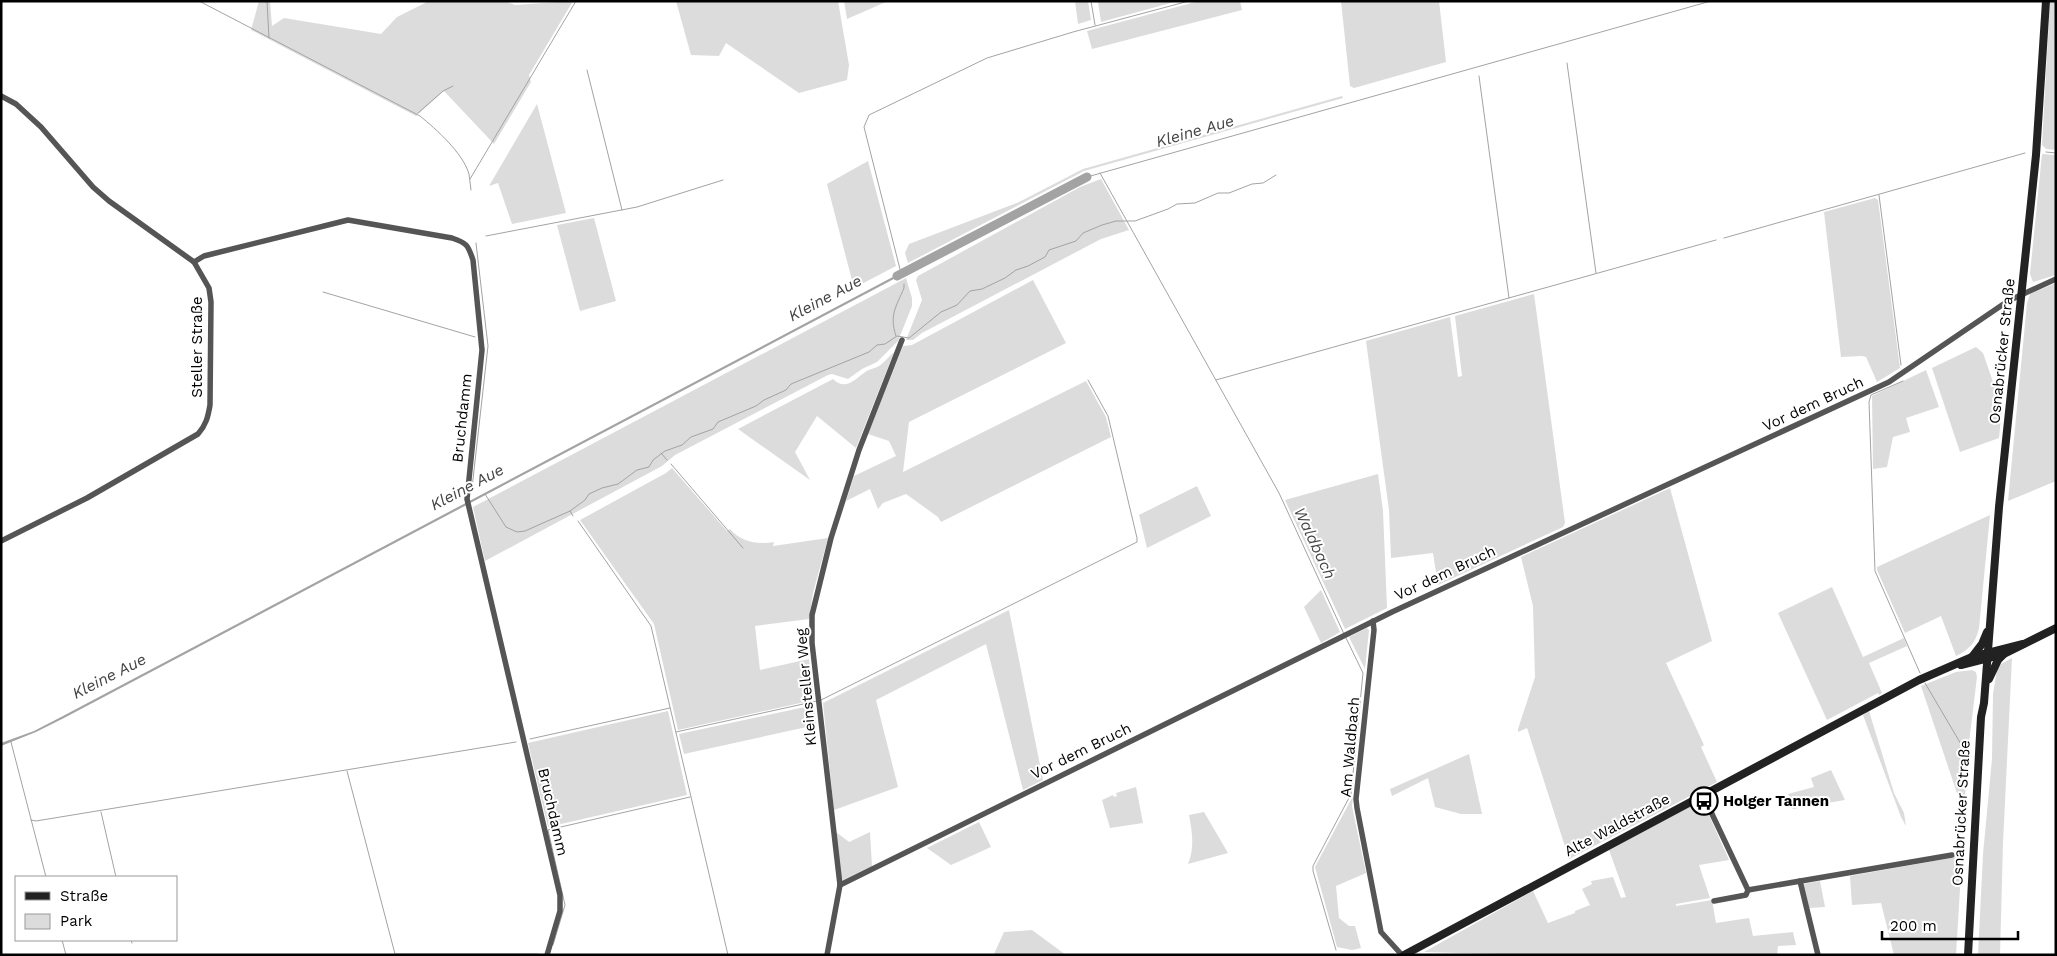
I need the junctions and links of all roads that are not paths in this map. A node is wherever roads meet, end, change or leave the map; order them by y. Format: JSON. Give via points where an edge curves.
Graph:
{"nodes":[{"id":1,"x":2046,"y":1,"type":"edge"},
{"id":2,"x":1,"y":96,"type":"edge"},
{"id":3,"x":194,"y":262,"type":"junction"},
{"id":4,"x":2056,"y":279,"type":"edge"},
{"id":5,"x":902,"y":340,"type":"dead end"},
{"id":6,"x":1,"y":541,"type":"edge"},
{"id":7,"x":1373,"y":621,"type":"junction"},
{"id":8,"x":1990,"y":625,"type":"junction"},
{"id":9,"x":2056,"y":628,"type":"edge"},
{"id":10,"x":1989,"y":638,"type":"junction"},
{"id":11,"x":2003,"y":652,"type":"junction"},
{"id":12,"x":1987,"y":656,"type":"junction"},
{"id":13,"x":1972,"y":660,"type":"junction"},
{"id":14,"x":1986,"y":675,"type":"junction"},
{"id":15,"x":1985,"y":688,"type":"junction"},
{"id":16,"x":1984,"y":703,"type":"junction"},
{"id":17,"x":1702,"y":795,"type":"junction"},
{"id":18,"x":1952,"y":855,"type":"dead end"},
{"id":19,"x":1800,"y":881,"type":"junction"},
{"id":20,"x":840,"y":885,"type":"junction"},
{"id":21,"x":1748,"y":890,"type":"junction"},
{"id":22,"x":1714,"y":901,"type":"dead end"},
{"id":23,"x":547,"y":955,"type":"edge"},
{"id":24,"x":827,"y":955,"type":"edge"},
{"id":25,"x":1403,"y":955,"type":"edge"},
{"id":26,"x":1818,"y":955,"type":"edge"},
{"id":27,"x":1968,"y":955,"type":"edge"},
{"id":28,"x":1972,"y":955,"type":"edge"}],
"edges":[{"from":1,"to":8,"type":"main road","name":"Osnabrücker Straße","via":[[2036,155],[1999,507]]},
{"from":2,"to":3,"type":"street","name":"Steller Straße","via":[[16,104],[41,127],[109,201]]},
{"from":3,"to":6,"type":"street","name":"Steller Straße","via":[[209,288],[211,302],[210,405],[204,428],[87,498]]},
{"from":3,"to":23,"type":"street","name":"Bruchdamm","via":[[204,256],[348,220],[465,243],[473,260],[482,336],[468,508],[560,895],[560,911]]},
{"from":4,"to":7,"type":"street","name":"Vor dem Bruch","via":[[2008,301],[1889,382]]},
{"from":5,"to":20,"type":"street","name":"Kleinsteller Weg","via":[[859,450],[812,615],[818,701]]},
{"from":7,"to":20,"type":"street","name":"Vor dem Bruch"},
{"from":7,"to":25,"type":"street","name":"Am Waldbach","via":[[1357,808],[1381,932]]},
{"from":8,"to":10,"type":"main road","name":"Osnabrücker Straße"},
{"from":8,"to":13,"type":"main road"},
{"from":9,"to":11,"type":"main road","name":"Alte Waldstraße"},
{"from":10,"to":11,"type":"main road"},
{"from":10,"to":12,"type":"main road","name":"Osnabrücker Straße"},
{"from":11,"to":12,"type":"main road","name":"Alte Waldstraße"},
{"from":11,"to":15,"type":"main road"},
{"from":12,"to":13,"type":"main road","name":"Alte Waldstraße"},
{"from":12,"to":14,"type":"main road","name":"Osnabrücker Straße"},
{"from":13,"to":14,"type":"main road"},
{"from":13,"to":17,"type":"main road","name":"Alte Waldstraße","via":[[1923,678]]},
{"from":14,"to":15,"type":"main road","name":"Osnabrücker Straße"},
{"from":15,"to":16,"type":"main road","name":"Osnabrücker Straße"},
{"from":16,"to":27,"type":"main road","name":"Osnabrücker Straße","via":[[1977,773]]},
{"from":16,"to":28,"type":"main road","name":"Osnabrücker Straße","via":[[1986,717]]},
{"from":17,"to":21,"type":"street"},
{"from":17,"to":25,"type":"main road","name":"Alte Waldstraße"},
{"from":18,"to":19,"type":"street"},
{"from":19,"to":21,"type":"street"},
{"from":19,"to":26,"type":"street"},
{"from":20,"to":24,"type":"street","name":"Kleinsteller Weg"},
{"from":21,"to":22,"type":"street","via":[[1746,895]]}]}
